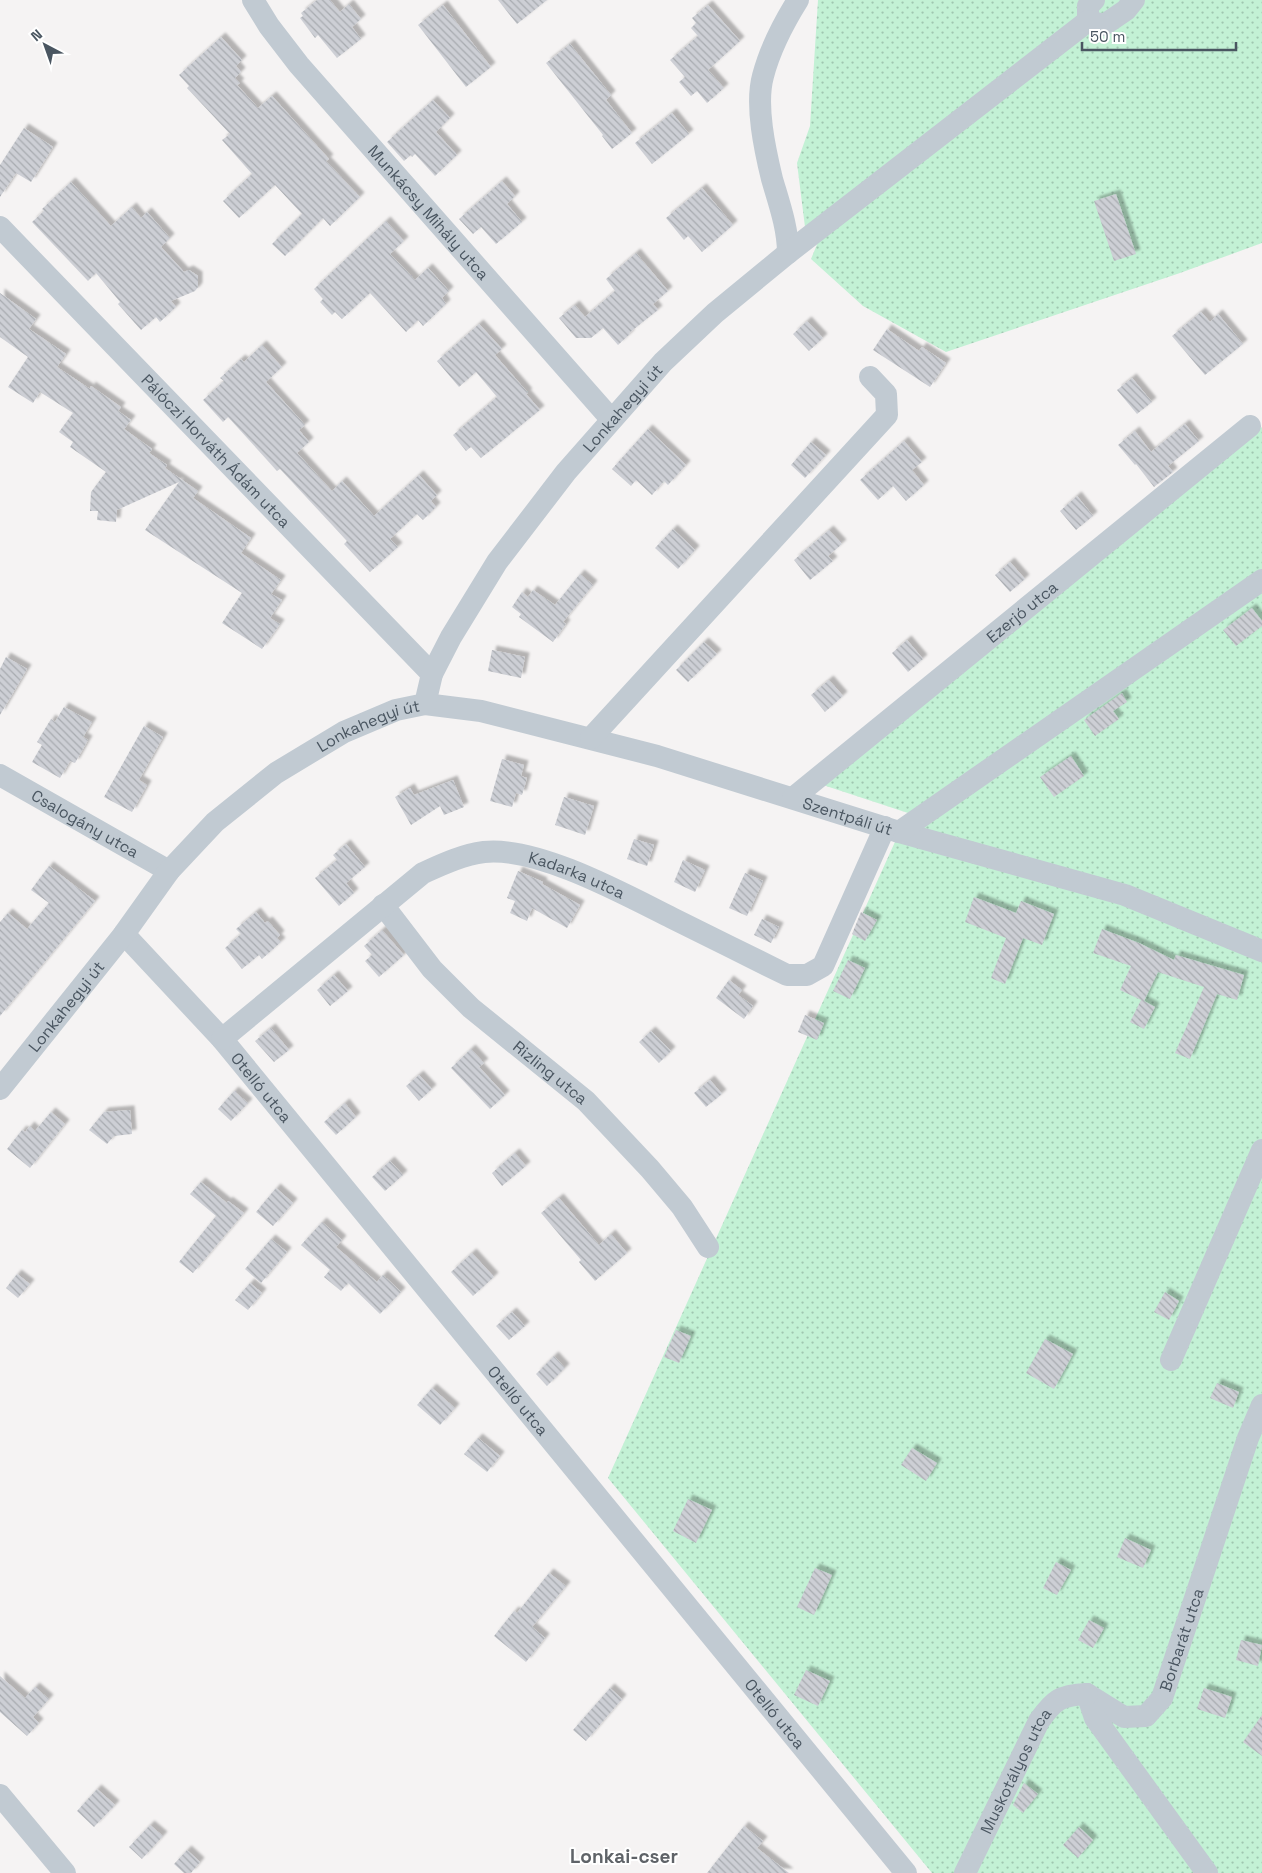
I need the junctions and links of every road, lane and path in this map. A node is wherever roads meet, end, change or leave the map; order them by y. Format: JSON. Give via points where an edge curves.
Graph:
{"nodes":[{"id":1,"x":253,"y":0,"type":"edge"},
{"id":2,"x":798,"y":0,"type":"edge"},
{"id":3,"x":1094,"y":0,"type":"edge"},
{"id":4,"x":1134,"y":0,"type":"edge"},
{"id":5,"x":1088,"y":21,"type":"junction"},
{"id":6,"x":0,"y":227,"type":"edge"},
{"id":7,"x":788,"y":253,"type":"junction"},
{"id":8,"x":870,"y":376,"type":"dead end"},
{"id":9,"x":611,"y":419,"type":"junction"},
{"id":10,"x":1250,"y":426,"type":"dead end"},
{"id":11,"x":1262,"y":580,"type":"edge"},
{"id":12,"x":432,"y":674,"type":"junction"},
{"id":13,"x":425,"y":704,"type":"junction"},
{"id":14,"x":591,"y":738,"type":"junction"},
{"id":15,"x":0,"y":775,"type":"edge"},
{"id":16,"x":793,"y":798,"type":"junction"},
{"id":17,"x":892,"y":830,"type":"junction"},
{"id":18,"x":169,"y":871,"type":"junction"},
{"id":19,"x":383,"y":905,"type":"junction"},
{"id":20,"x":124,"y":934,"type":"junction"},
{"id":21,"x":1262,"y":951,"type":"edge"},
{"id":22,"x":222,"y":1039,"type":"junction"},
{"id":23,"x":0,"y":1089,"type":"edge"},
{"id":24,"x":1262,"y":1150,"type":"edge"},
{"id":25,"x":708,"y":1247,"type":"dead end"},
{"id":26,"x":1170,"y":1360,"type":"dead end"},
{"id":27,"x":1262,"y":1405,"type":"edge"},
{"id":28,"x":1087,"y":1694,"type":"junction"},
{"id":29,"x":0,"y":1795,"type":"edge"},
{"id":30,"x":65,"y":1873,"type":"edge"},
{"id":31,"x":906,"y":1873,"type":"edge"},
{"id":32,"x":965,"y":1873,"type":"edge"},
{"id":33,"x":1206,"y":1873,"type":"edge"}],
"edges":[{"from":1,"to":9,"type":"street","name":"Munkácsy Mihály utca","via":[[300,65]]},
{"from":2,"to":7,"type":"street","via":[[774,43],[762,78],[760,117],[788,236]]},
{"from":3,"to":5,"type":"street","via":[[1088,6]]},
{"from":4,"to":5,"type":"street","via":[[1126,10],[1104,25]]},
{"from":5,"to":7,"type":"street","name":"Lonkahegyi út"},
{"from":6,"to":12,"type":"street","name":"Pálóczi Horváth Ádám utca"},
{"from":7,"to":9,"type":"street","name":"Lonkahegyi út","via":[[715,313],[663,362]]},
{"from":8,"to":14,"type":"street","via":[[886,394],[887,415]]},
{"from":9,"to":12,"type":"street","name":"Lonkahegyi út","via":[[497,562],[451,636]]},
{"from":10,"to":16,"type":"street","name":"Ezerjó utca"},
{"from":11,"to":17,"type":"street"},
{"from":12,"to":13,"type":"street","name":"Lonkahegyi út"},
{"from":13,"to":14,"type":"street","name":"Szentpáli út","via":[[481,710]]},
{"from":13,"to":18,"type":"street","name":"Lonkahegyi út","via":[[396,710],[344,732],[276,773],[216,822]]},
{"from":14,"to":16,"type":"street","name":"Szentpáli út"},
{"from":15,"to":18,"type":"street","name":"Csalogány utca"},
{"from":16,"to":17,"type":"street","name":"Szentpáli út"},
{"from":17,"to":19,"type":"street","name":"Kadarka utca","via":[[823,966],[807,975],[788,976],[574,871],[522,854],[485,852],[452,860],[423,873]]},
{"from":17,"to":21,"type":"street","name":"Szentpáli út","via":[[1125,895]]},
{"from":18,"to":20,"type":"street","name":"Lonkahegyi út"},
{"from":19,"to":22,"type":"street","name":"Kadarka utca"},
{"from":19,"to":25,"type":"street","name":"Rizling utca","via":[[432,969],[470,1008],[586,1101],[657,1176]]},
{"from":20,"to":22,"type":"street","name":"Otelló utca"},
{"from":20,"to":23,"type":"street","name":"Lonkahegyi út"},
{"from":22,"to":31,"type":"street","name":"Otelló utca"},
{"from":24,"to":26,"type":"street"},
{"from":27,"to":28,"type":"street","name":"Borbarát utca","via":[[1248,1438],[1162,1698],[1146,1716],[1124,1717]]},
{"from":28,"to":32,"type":"street","name":"Muskotályos utca","via":[[1068,1695],[1050,1705]]},
{"from":28,"to":33,"type":"street","via":[[1094,1718]]},
{"from":29,"to":30,"type":"street"}]}
